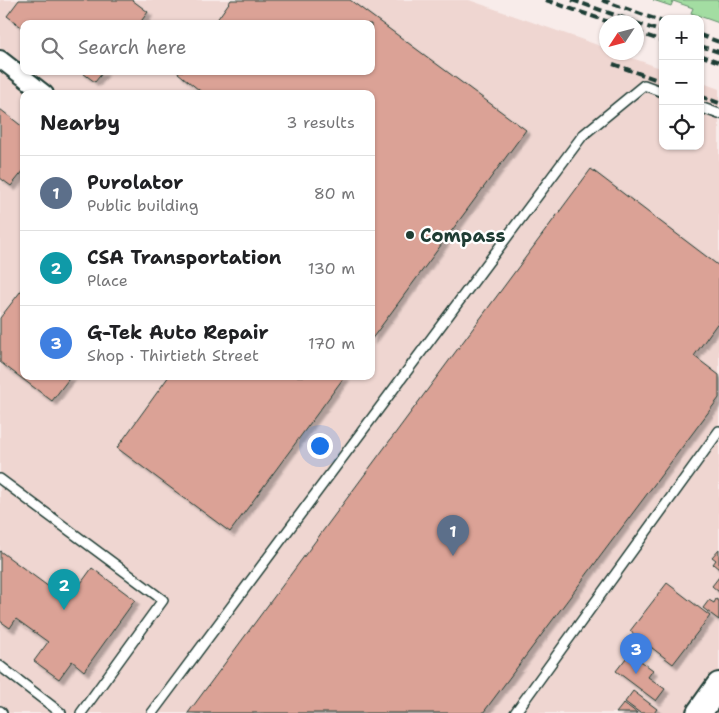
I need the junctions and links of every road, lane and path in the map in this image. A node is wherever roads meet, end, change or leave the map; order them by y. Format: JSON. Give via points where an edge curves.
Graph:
{"nodes":[{"id":1,"x":0,"y":59,"type":"edge"},
{"id":2,"x":20,"y":75,"type":"edge"},
{"id":3,"x":21,"y":75,"type":"edge"},
{"id":4,"x":40,"y":90,"type":"edge"},
{"id":5,"x":659,"y":91,"type":"edge"},
{"id":6,"x":704,"y":108,"type":"edge"},
{"id":7,"x":719,"y":114,"type":"edge"},
{"id":8,"x":719,"y":431,"type":"edge"},
{"id":9,"x":0,"y":479,"type":"edge"},
{"id":10,"x":0,"y":666,"type":"edge"},
{"id":11,"x":719,"y":685,"type":"edge"},
{"id":12,"x":61,"y":713,"type":"edge"},
{"id":13,"x":81,"y":713,"type":"edge"},
{"id":14,"x":152,"y":713,"type":"edge"},
{"id":15,"x":515,"y":713,"type":"edge"},
{"id":16,"x":699,"y":713,"type":"edge"}],
"edges":[{"from":1,"to":2,"type":"street"},
{"from":3,"to":4,"type":"street"},
{"from":5,"to":14,"type":"lane","via":[[644,85],[583,135]]},
{"from":6,"to":7,"type":"lane"},
{"from":8,"to":15,"type":"lane"},
{"from":9,"to":13,"type":"lane","via":[[163,600]]},
{"from":10,"to":12,"type":"lane"},
{"from":11,"to":16,"type":"street"}]}
